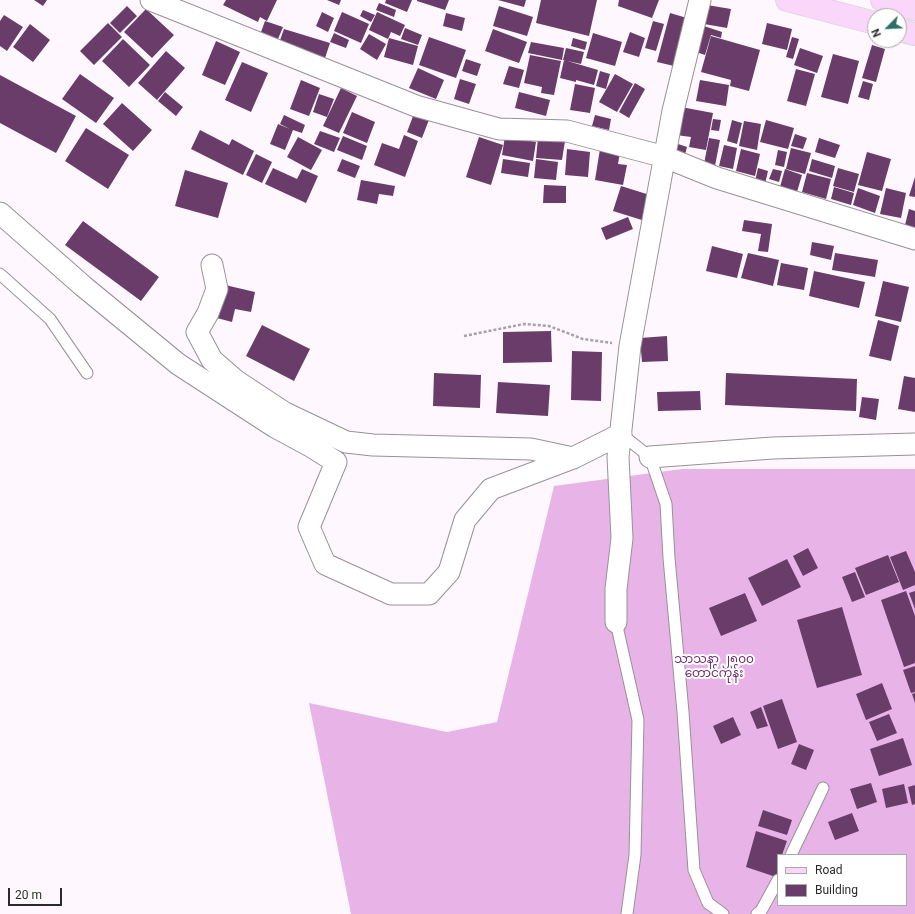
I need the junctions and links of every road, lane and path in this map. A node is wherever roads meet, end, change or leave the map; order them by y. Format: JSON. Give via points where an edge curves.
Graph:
{"nodes":[{"id":1,"x":151,"y":0,"type":"edge"},
{"id":2,"x":700,"y":0,"type":"edge"},
{"id":3,"x":787,"y":0,"type":"edge"},
{"id":4,"x":882,"y":0,"type":"edge"},
{"id":5,"x":915,"y":9,"type":"edge"},
{"id":6,"x":867,"y":21,"type":"edge"},
{"id":7,"x":665,"y":157,"type":"junction"},
{"id":8,"x":0,"y":213,"type":"edge"},
{"id":9,"x":915,"y":239,"type":"edge"},
{"id":10,"x":212,"y":265,"type":"dead end"},
{"id":11,"x":0,"y":274,"type":"edge"},
{"id":12,"x":464,"y":336,"type":"dead end"},
{"id":13,"x":630,"y":346,"type":"junction"},
{"id":14,"x":87,"y":373,"type":"dead end"},
{"id":15,"x":621,"y":434,"type":"junction"},
{"id":16,"x":346,"y":442,"type":"junction"},
{"id":17,"x":915,"y":444,"type":"edge"},
{"id":18,"x":650,"y":457,"type":"junction"},
{"id":19,"x":573,"y":458,"type":"junction"},
{"id":20,"x":336,"y":462,"type":"junction"},
{"id":21,"x":616,"y":622,"type":"joint"},
{"id":22,"x":823,"y":788,"type":"dead end"},
{"id":23,"x":791,"y":854,"type":"edge"},
{"id":24,"x":777,"y":882,"type":"edge"},
{"id":25,"x":627,"y":914,"type":"edge"},
{"id":26,"x":723,"y":914,"type":"edge"},
{"id":27,"x":757,"y":914,"type":"edge"}],
"edges":[{"from":1,"to":7,"type":"street","via":[[416,106],[499,129],[567,131]]},
{"from":2,"to":7,"type":"street","via":[[673,111]]},
{"from":3,"to":6,"type":"main road"},
{"from":4,"to":5,"type":"main road"},
{"from":7,"to":9,"type":"street","via":[[718,178]]},
{"from":7,"to":13,"type":"street"},
{"from":8,"to":20,"type":"street","via":[[178,364],[275,428]]},
{"from":10,"to":16,"type":"street","via":[[217,289],[197,332],[212,360],[235,380],[285,413]]},
{"from":11,"to":14,"type":"lane","via":[[50,319]]},
{"from":12,"to":13,"type":"path","via":[[524,324],[549,326],[583,339]]},
{"from":13,"to":15,"type":"street"},
{"from":15,"to":18,"type":"lane"},
{"from":15,"to":19,"type":"street"},
{"from":15,"to":21,"type":"street","via":[[618,457],[622,538],[616,589]]},
{"from":16,"to":19,"type":"street","via":[[531,449]]},
{"from":16,"to":20,"type":"street"},
{"from":17,"to":18,"type":"street","via":[[773,448]]},
{"from":18,"to":26,"type":"lane","via":[[666,504],[694,870],[708,903]]},
{"from":19,"to":20,"type":"street","via":[[490,488],[465,520],[449,572],[429,594],[391,594],[325,564],[309,527]]},
{"from":21,"to":25,"type":"lane","via":[[638,720],[635,854]]},
{"from":22,"to":23,"type":"lane"},
{"from":24,"to":27,"type":"lane"}]}
